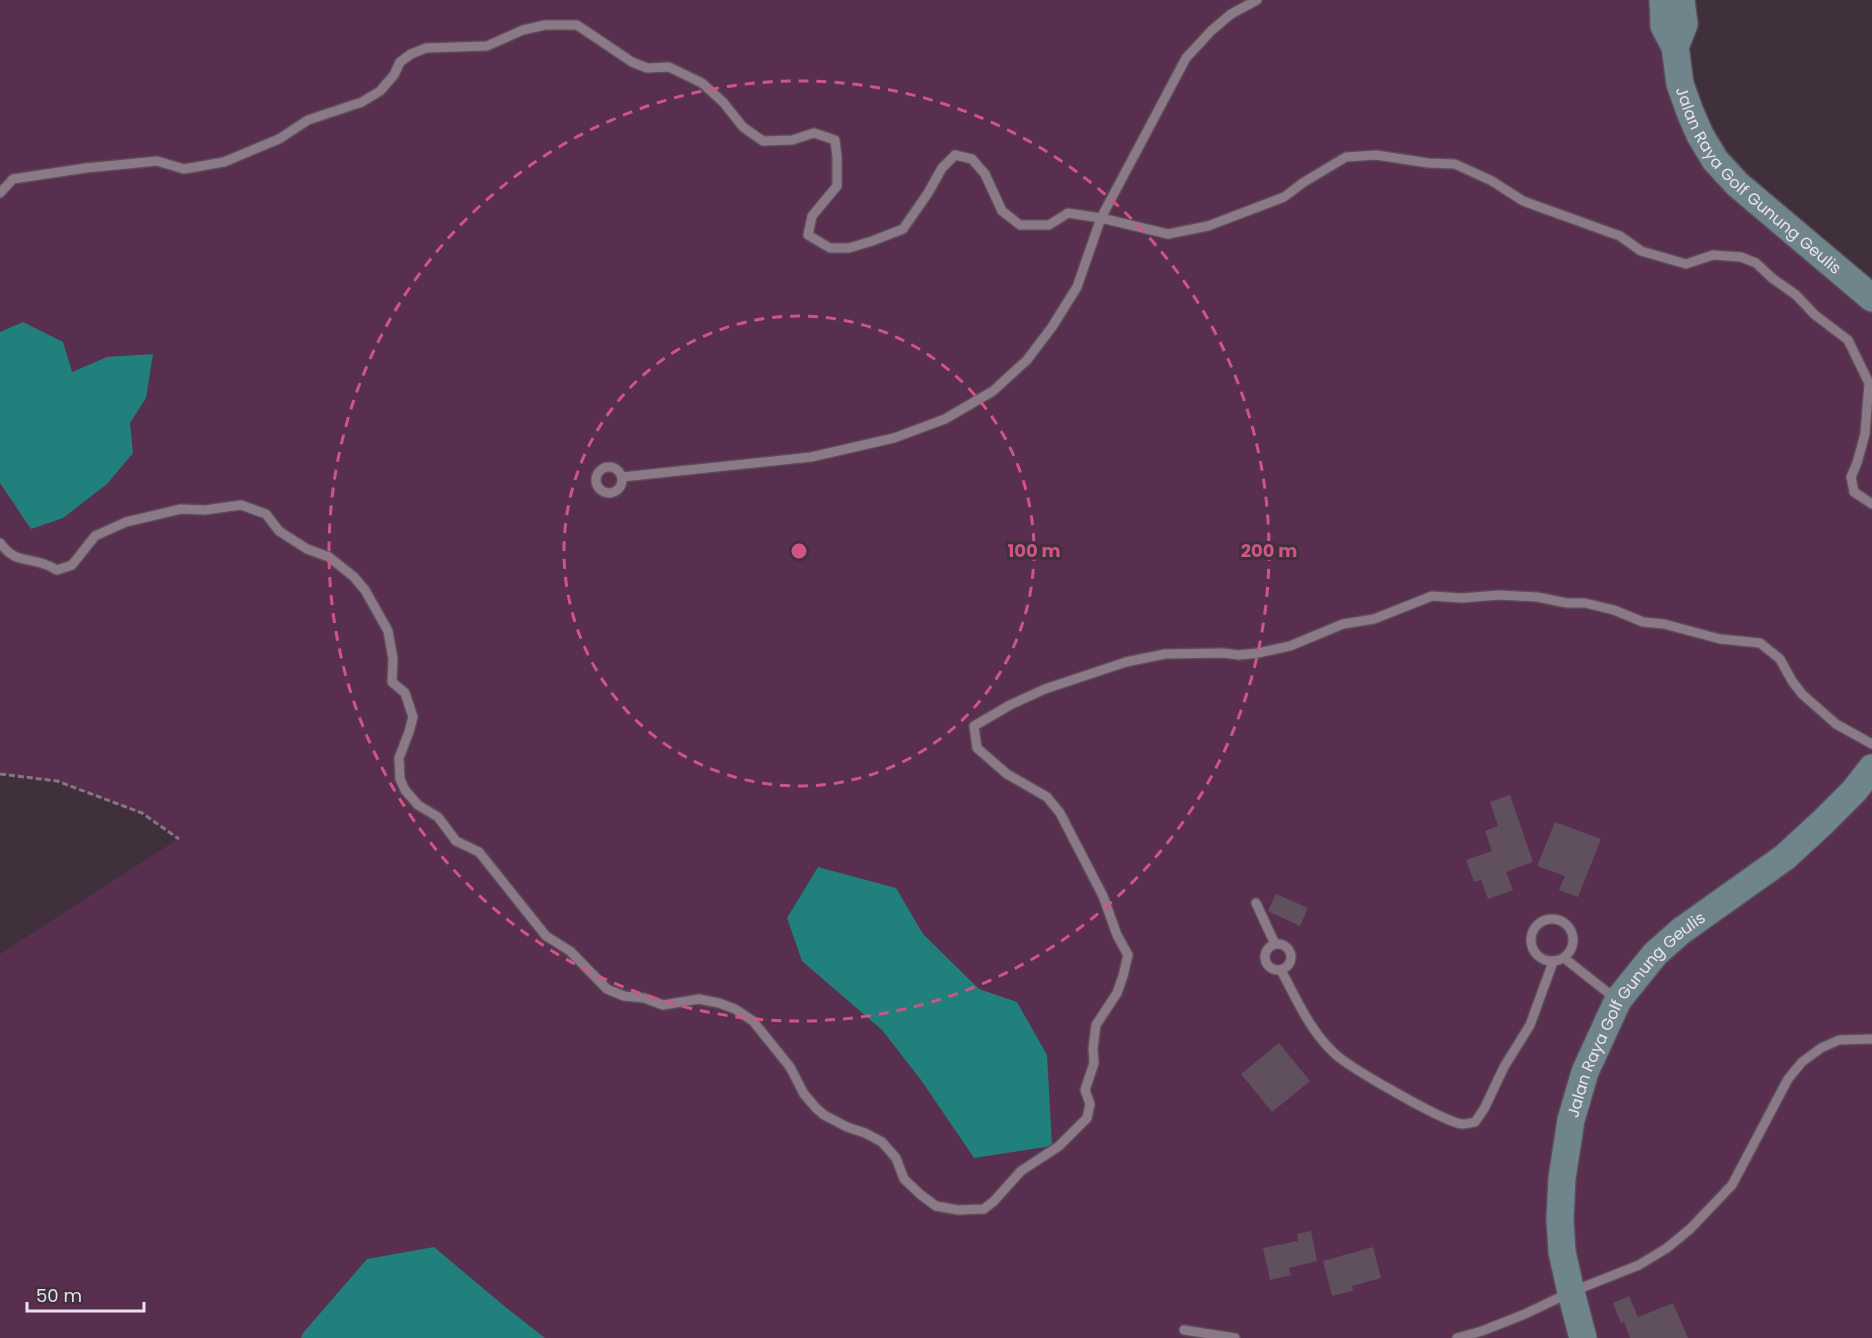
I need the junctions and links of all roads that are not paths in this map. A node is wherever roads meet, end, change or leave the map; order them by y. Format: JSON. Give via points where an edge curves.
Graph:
{"nodes":[{"id":1,"x":1257,"y":0,"type":"edge"},
{"id":2,"x":1663,"y":0,"type":"edge"},
{"id":3,"x":1681,"y":0,"type":"edge"},
{"id":4,"x":1675,"y":47,"type":"junction"},
{"id":5,"x":0,"y":193,"type":"edge"},
{"id":6,"x":1101,"y":218,"type":"junction"},
{"id":7,"x":1872,"y":298,"type":"edge"},
{"id":8,"x":622,"y":477,"type":"dead end"},
{"id":9,"x":1872,"y":504,"type":"edge"},
{"id":10,"x":0,"y":543,"type":"edge"},
{"id":11,"x":1872,"y":744,"type":"edge"},
{"id":12,"x":1872,"y":768,"type":"edge"},
{"id":13,"x":1256,"y":903,"type":"dead end"},
{"id":14,"x":1275,"y":944,"type":"junction"},
{"id":15,"x":1564,"y":958,"type":"junction"},
{"id":16,"x":1553,"y":962,"type":"junction"},
{"id":17,"x":1281,"y":970,"type":"junction"},
{"id":18,"x":1618,"y":1000,"type":"junction"},
{"id":19,"x":1872,"y":1039,"type":"edge"},
{"id":20,"x":1571,"y":1292,"type":"junction"},
{"id":21,"x":1184,"y":1330,"type":"dead end"},
{"id":22,"x":1235,"y":1338,"type":"edge"},
{"id":23,"x":1457,"y":1338,"type":"edge"},
{"id":24,"x":1583,"y":1338,"type":"edge"}],
"edges":[{"from":1,"to":6,"type":"lane","via":[[1231,14],[1186,58]]},
{"from":2,"to":4,"type":"main road","name":"Jalan Raya Golf Gunung Geulis","via":[[1664,26]]},
{"from":3,"to":4,"type":"main road","name":"Jalan Raya Golf Gunung Geulis","via":[[1684,24]]},
{"from":4,"to":7,"type":"main road","name":"Jalan Raya Golf Gunung Geulis","via":[[1680,84],[1700,135],[1715,160],[1737,184]]},
{"from":5,"to":6,"type":"lane","via":[[14,179],[86,168],[157,161],[184,169],[224,162],[279,139],[308,120],[362,102],[380,91],[400,62],[426,48],[488,46],[523,30],[577,25],[632,62],[647,68],[669,67],[702,83],[743,127],[763,141],[792,140],[814,133],[835,140],[837,186],[813,216],[808,236],[830,248],[849,248],[903,228],[942,168],[956,155],[972,159],[985,174],[1002,211],[1020,225],[1049,225],[1068,213]]},
{"from":6,"to":8,"type":"lane","via":[[1077,288],[1027,360],[993,391],[945,419],[894,438],[811,457]]},
{"from":6,"to":9,"type":"lane","via":[[1168,234],[1208,226],[1284,197],[1346,157],[1376,155],[1455,164],[1523,201],[1620,237],[1641,251],[1686,264],[1713,255],[1756,262],[1848,340],[1869,382],[1865,434],[1851,477],[1854,492]]},
{"from":10,"to":11,"type":"lane","via":[[19,559],[57,570],[72,565],[95,536],[126,522],[181,509],[241,505],[266,514],[279,531],[307,549],[329,557],[365,590],[388,631],[392,682],[405,693],[413,717],[399,758],[400,779],[418,805],[438,817],[456,841],[479,852],[546,936],[570,951],[608,989],[663,1005],[699,999],[735,1009],[753,1021],[790,1066],[816,1108],[882,1142],[896,1158],[904,1179],[921,1195],[936,1206],[958,1210],[984,1209],[1021,1171],[1059,1146],[1087,1118],[1090,1104],[1085,1090],[1094,1063],[1096,1025],[1117,993],[1128,955],[1060,813],[1047,796],[1007,774],[977,748],[974,726],[1010,705],[1126,662],[1165,654],[1258,653],[1290,646],[1343,624],[1374,620],[1432,596],[1499,595],[1585,603],[1643,622],[1720,639],[1760,643],[1780,659],[1802,694],[1836,724]]},
{"from":12,"to":18,"type":"main road","name":"Jalan Raya Golf Gunung Geulis","via":[[1854,791],[1785,857],[1655,954]]},
{"from":13,"to":14,"type":"lane"},
{"from":14,"to":17,"type":"lane","via":[[1290,950],[1288,966]]},
{"from":14,"to":17,"type":"lane","via":[[1264,956],[1273,970]]},
{"from":15,"to":16,"type":"lane"},
{"from":15,"to":16,"type":"lane","via":[[1572,948],[1573,936],[1568,925],[1557,919],[1545,920],[1535,927],[1530,938],[1532,950],[1541,959]]},
{"from":15,"to":18,"type":"lane"},
{"from":16,"to":17,"type":"lane","via":[[1530,1024],[1484,1110],[1475,1122],[1461,1124],[1440,1116],[1334,1053],[1308,1021]]},
{"from":18,"to":20,"type":"main road","name":"Jalan Raya Golf Gunung Geulis","via":[[1585,1072],[1571,1120],[1560,1219]]},
{"from":19,"to":20,"type":"lane","via":[[1839,1040],[1802,1062],[1782,1089],[1732,1185],[1690,1229],[1639,1265]]},
{"from":20,"to":23,"type":"lane","via":[[1525,1314]]},
{"from":20,"to":24,"type":"main road","name":"Jalan Raya Golf Gunung Geulis"},
{"from":21,"to":22,"type":"lane"}]}
